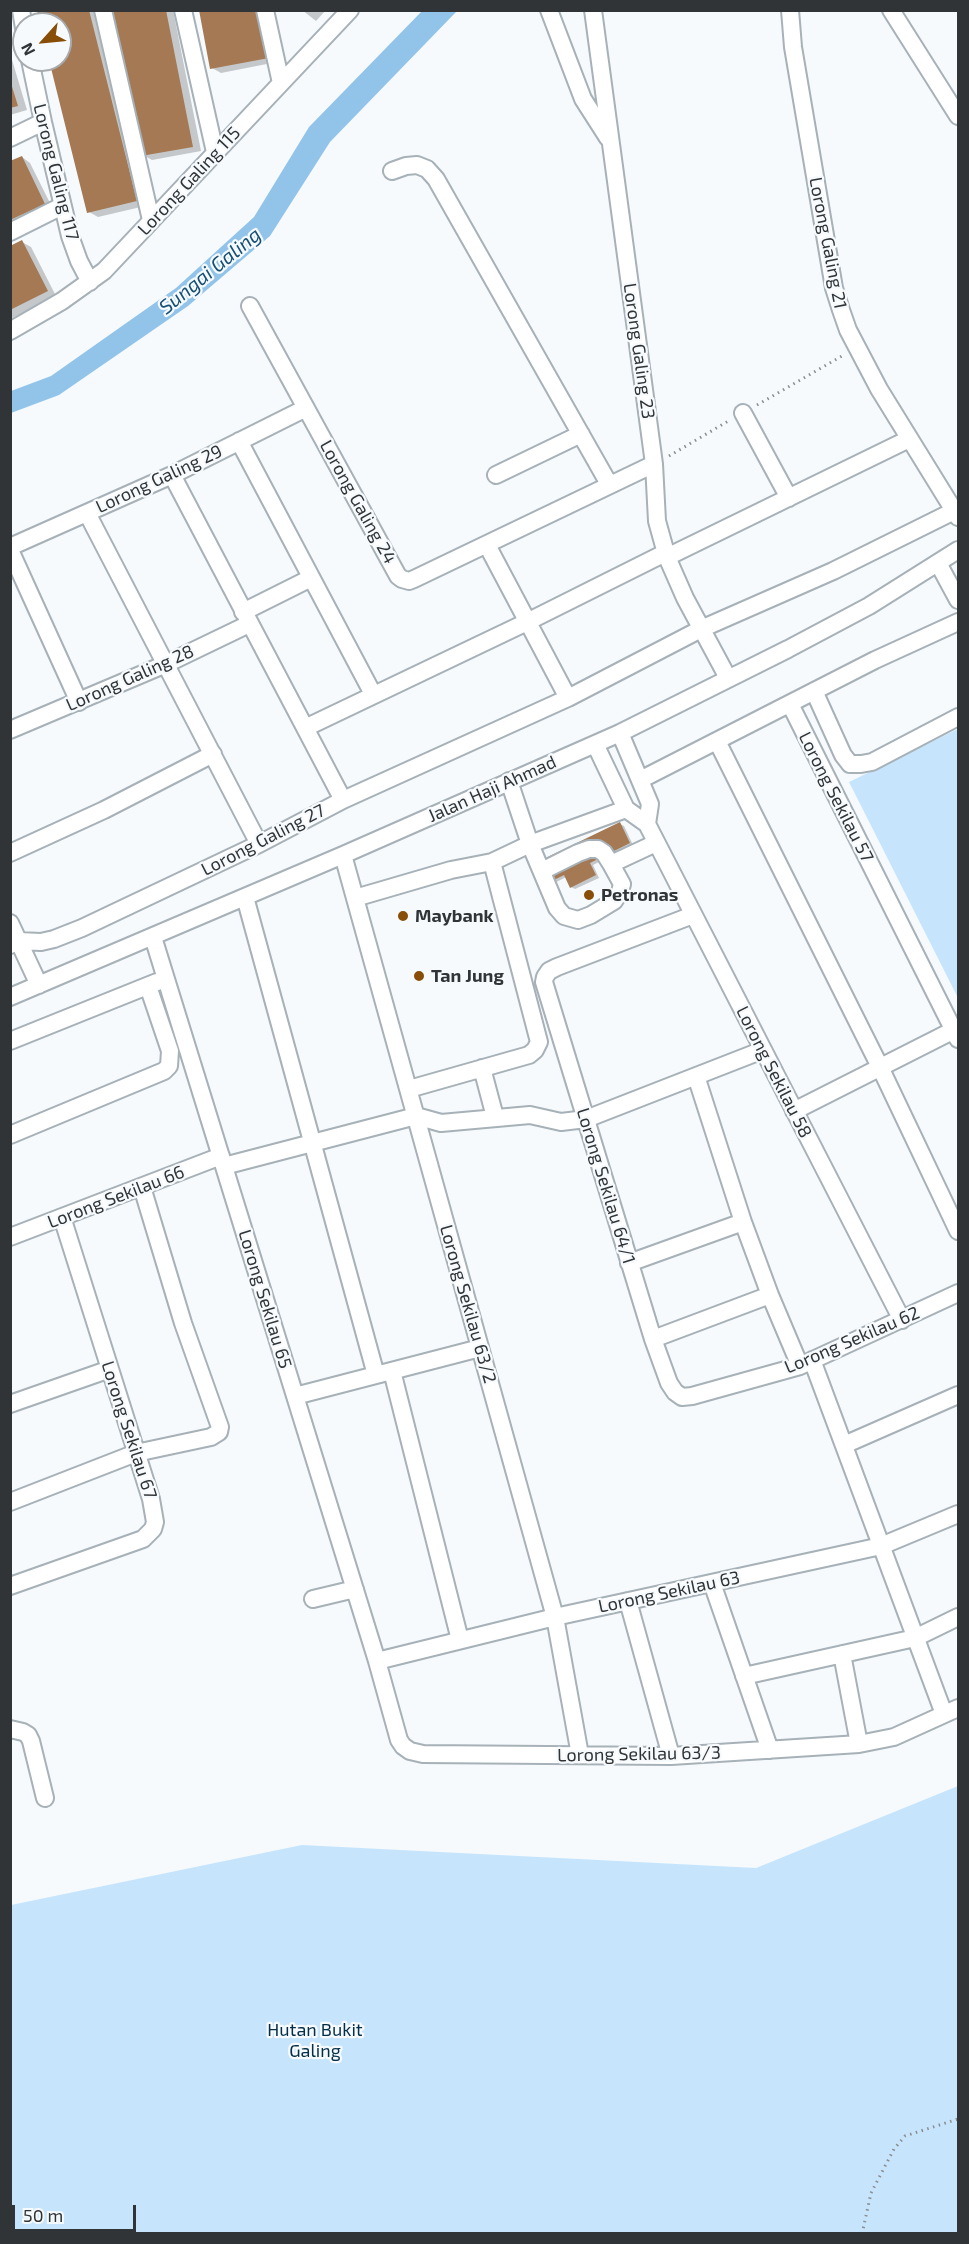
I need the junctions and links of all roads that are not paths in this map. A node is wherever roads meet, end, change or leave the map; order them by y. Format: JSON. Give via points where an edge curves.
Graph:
{"nodes":[{"id":1,"x":104,"y":10,"type":"edge"},
{"id":2,"x":183,"y":10,"type":"edge"},
{"id":3,"x":265,"y":10,"type":"edge"},
{"id":4,"x":350,"y":10,"type":"edge"},
{"id":5,"x":549,"y":10,"type":"edge"},
{"id":6,"x":593,"y":10,"type":"edge"},
{"id":7,"x":789,"y":10,"type":"edge"},
{"id":8,"x":891,"y":10,"type":"edge"},
{"id":9,"x":33,"y":72,"type":"edge"},
{"id":10,"x":281,"y":83,"type":"junction"},
{"id":11,"x":952,"y":91,"type":"edge"},
{"id":12,"x":958,"y":116,"type":"edge"},
{"id":13,"x":43,"y":122,"type":"junction"},
{"id":14,"x":10,"y":138,"type":"edge"},
{"id":15,"x":610,"y":141,"type":"junction"},
{"id":16,"x":215,"y":152,"type":"junction"},
{"id":17,"x":392,"y":171,"type":"dead end"},
{"id":18,"x":62,"y":206,"type":"junction"},
{"id":19,"x":151,"y":220,"type":"junction"},
{"id":20,"x":10,"y":232,"type":"edge"},
{"id":21,"x":90,"y":282,"type":"junction"},
{"id":22,"x":250,"y":306,"type":"dead end"},
{"id":23,"x":10,"y":331,"type":"edge"},
{"id":24,"x":306,"y":408,"type":"junction"},
{"id":25,"x":743,"y":413,"type":"dead end"},
{"id":26,"x":581,"y":434,"type":"junction"},
{"id":27,"x":909,"y":439,"type":"junction"},
{"id":28,"x":240,"y":441,"type":"junction"},
{"id":29,"x":654,"y":464,"type":"junction"},
{"id":30,"x":172,"y":475,"type":"junction"},
{"id":31,"x":496,"y":475,"type":"dead end"},
{"id":32,"x":609,"y":484,"type":"junction"},
{"id":33,"x":789,"y":498,"type":"junction"},
{"id":34,"x":87,"y":513,"type":"junction"},
{"id":35,"x":956,"y":514,"type":"edge"},
{"id":36,"x":487,"y":545,"type":"junction"},
{"id":37,"x":10,"y":548,"type":"edge"},
{"id":38,"x":958,"y":550,"type":"edge"},
{"id":39,"x":666,"y":555,"type":"junction"},
{"id":40,"x":938,"y":563,"type":"junction"},
{"id":41,"x":311,"y":578,"type":"junction"},
{"id":42,"x":958,"y":600,"type":"edge"},
{"id":43,"x":246,"y":618,"type":"junction"},
{"id":44,"x":527,"y":622,"type":"junction"},
{"id":45,"x":958,"y":622,"type":"edge"},
{"id":46,"x":701,"y":629,"type":"junction"},
{"id":47,"x":166,"y":664,"type":"junction"},
{"id":48,"x":728,"y":678,"type":"junction"},
{"id":49,"x":814,"y":692,"type":"junction"},
{"id":50,"x":373,"y":694,"type":"junction"},
{"id":51,"x":568,"y":698,"type":"junction"},
{"id":52,"x":79,"y":702,"type":"junction"},
{"id":53,"x":790,"y":704,"type":"junction"},
{"id":54,"x":958,"y":717,"type":"edge"},
{"id":55,"x":305,"y":728,"type":"junction"},
{"id":56,"x":10,"y":730,"type":"edge"},
{"id":57,"x":620,"y":733,"type":"junction"},
{"id":58,"x":717,"y":741,"type":"junction"},
{"id":59,"x":595,"y":744,"type":"junction"},
{"id":60,"x":213,"y":754,"type":"junction"},
{"id":61,"x":640,"y":780,"type":"junction"},
{"id":62,"x":509,"y":781,"type":"junction"},
{"id":63,"x":343,"y":800,"type":"junction"},
{"id":64,"x":626,"y":809,"type":"junction"},
{"id":65,"x":646,"y":824,"type":"junction"},
{"id":66,"x":656,"y":843,"type":"junction"},
{"id":67,"x":259,"y":844,"type":"junction"},
{"id":68,"x":530,"y":844,"type":"junction"},
{"id":69,"x":10,"y":853,"type":"edge"},
{"id":70,"x":343,"y":855,"type":"junction"},
{"id":71,"x":492,"y":862,"type":"junction"},
{"id":72,"x":611,"y":864,"type":"junction"},
{"id":73,"x":542,"y":871,"type":"junction"},
{"id":74,"x":245,"y":897,"type":"junction"},
{"id":75,"x":355,"y":898,"type":"junction"},
{"id":76,"x":693,"y":915,"type":"junction"},
{"id":77,"x":10,"y":923,"type":"edge"},
{"id":78,"x":153,"y":937,"type":"junction"},
{"id":79,"x":14,"y":943,"type":"edge"},
{"id":80,"x":166,"y":979,"type":"junction"},
{"id":81,"x":39,"y":985,"type":"junction"},
{"id":82,"x":148,"y":986,"type":"junction"},
{"id":83,"x":10,"y":997,"type":"edge"},
{"id":84,"x":956,"y":1035,"type":"edge"},
{"id":85,"x":10,"y":1041,"type":"edge"},
{"id":86,"x":763,"y":1050,"type":"junction"},
{"id":87,"x":880,"y":1067,"type":"junction"},
{"id":88,"x":482,"y":1068,"type":"junction"},
{"id":89,"x":696,"y":1076,"type":"junction"},
{"id":90,"x":408,"y":1089,"type":"junction"},
{"id":91,"x":794,"y":1111,"type":"junction"},
{"id":92,"x":416,"y":1116,"type":"junction"},
{"id":93,"x":495,"y":1117,"type":"junction"},
{"id":94,"x":586,"y":1119,"type":"junction"},
{"id":95,"x":10,"y":1135,"type":"edge"},
{"id":96,"x":311,"y":1144,"type":"junction"},
{"id":97,"x":223,"y":1161,"type":"junction"},
{"id":98,"x":142,"y":1186,"type":"junction"},
{"id":99,"x":62,"y":1217,"type":"junction"},
{"id":100,"x":743,"y":1222,"type":"junction"},
{"id":101,"x":958,"y":1231,"type":"edge"},
{"id":102,"x":10,"y":1237,"type":"edge"},
{"id":103,"x":629,"y":1263,"type":"junction"},
{"id":104,"x":958,"y":1293,"type":"edge"},
{"id":105,"x":770,"y":1295,"type":"junction"},
{"id":106,"x":902,"y":1320,"type":"junction"},
{"id":107,"x":653,"y":1339,"type":"junction"},
{"id":108,"x":480,"y":1348,"type":"junction"},
{"id":109,"x":806,"y":1363,"type":"junction"},
{"id":110,"x":110,"y":1369,"type":"junction"},
{"id":111,"x":384,"y":1373,"type":"junction"},
{"id":112,"x":675,"y":1392,"type":"joint"},
{"id":113,"x":958,"y":1395,"type":"edge"},
{"id":114,"x":295,"y":1396,"type":"junction"},
{"id":115,"x":10,"y":1404,"type":"edge"},
{"id":116,"x":844,"y":1445,"type":"junction"},
{"id":117,"x":136,"y":1454,"type":"junction"},
{"id":118,"x":10,"y":1502,"type":"edge"},
{"id":119,"x":958,"y":1514,"type":"edge"},
{"id":120,"x":881,"y":1546,"type":"junction"},
{"id":121,"x":712,"y":1583,"type":"junction"},
{"id":122,"x":10,"y":1586,"type":"edge"},
{"id":123,"x":355,"y":1589,"type":"junction"},
{"id":124,"x":313,"y":1599,"type":"dead end"},
{"id":125,"x":628,"y":1601,"type":"junction"},
{"id":126,"x":555,"y":1617,"type":"junction"},
{"id":127,"x":958,"y":1617,"type":"edge"},
{"id":128,"x":915,"y":1638,"type":"junction"},
{"id":129,"x":460,"y":1640,"type":"junction"},
{"id":130,"x":842,"y":1654,"type":"junction"},
{"id":131,"x":377,"y":1660,"type":"junction"},
{"id":132,"x":744,"y":1676,"type":"junction"},
{"id":133,"x":951,"y":1711,"type":"edge"},
{"id":134,"x":10,"y":1729,"type":"edge"},
{"id":135,"x":859,"y":1744,"type":"junction"},
{"id":136,"x":770,"y":1750,"type":"junction"},
{"id":137,"x":580,"y":1755,"type":"junction"},
{"id":138,"x":670,"y":1756,"type":"junction"},
{"id":139,"x":45,"y":1798,"type":"dead end"}],
"edges":[{"from":1,"to":19,"type":"street"},
{"from":2,"to":16,"type":"street"},
{"from":3,"to":10,"type":"street"},
{"from":4,"to":10,"type":"street","name":"Lorong Galing 115"},
{"from":5,"to":15,"type":"street","via":[[583,99]]},
{"from":6,"to":15,"type":"street","name":"Lorong Galing 23"},
{"from":7,"to":27,"type":"street","name":"Lorong Galing 21","via":[[834,288],[853,339]]},
{"from":8,"to":11,"type":"street"},
{"from":9,"to":13,"type":"street","name":"Lorong Galing 117"},
{"from":10,"to":16,"type":"street","name":"Lorong Galing 115"},
{"from":11,"to":12,"type":"street"},
{"from":13,"to":14,"type":"street"},
{"from":13,"to":18,"type":"street","name":"Lorong Galing 117"},
{"from":15,"to":29,"type":"street","name":"Lorong Galing 23"},
{"from":16,"to":19,"type":"street","name":"Lorong Galing 115"},
{"from":17,"to":26,"type":"street","via":[[417,165],[436,179]]},
{"from":18,"to":20,"type":"street"},
{"from":18,"to":21,"type":"street","name":"Lorong Galing 117","via":[[79,261]]},
{"from":19,"to":21,"type":"street","name":"Lorong Galing 115"},
{"from":21,"to":23,"type":"street","name":"Lorong Galing 115"},
{"from":22,"to":24,"type":"street","name":"Lorong Galing 24"},
{"from":24,"to":28,"type":"street","name":"Lorong Galing 29"},
{"from":24,"to":36,"type":"street","name":"Lorong Galing 24","via":[[398,576],[409,581]]},
{"from":25,"to":33,"type":"street"},
{"from":26,"to":31,"type":"street"},
{"from":26,"to":32,"type":"street"},
{"from":27,"to":33,"type":"street"},
{"from":27,"to":35,"type":"street","name":"Lorong Galing 21"},
{"from":28,"to":30,"type":"street","name":"Lorong Galing 29"},
{"from":28,"to":41,"type":"street"},
{"from":29,"to":32,"type":"street","name":"Lorong Galing 24"},
{"from":29,"to":39,"type":"street","name":"Lorong Galing 23","via":[[657,521]]},
{"from":30,"to":34,"type":"street","name":"Lorong Galing 29"},
{"from":30,"to":43,"type":"street","name":"Lorong Galing 27"},
{"from":32,"to":36,"type":"street","name":"Lorong Galing 24"},
{"from":33,"to":39,"type":"street"},
{"from":34,"to":37,"type":"street","name":"Lorong Galing 29"},
{"from":34,"to":47,"type":"street"},
{"from":35,"to":46,"type":"street"},
{"from":36,"to":44,"type":"street"},
{"from":37,"to":52,"type":"street"},
{"from":38,"to":40,"type":"street","name":"Jalan Haji Ahmad"},
{"from":39,"to":44,"type":"street"},
{"from":39,"to":46,"type":"street","name":"Lorong Galing 23"},
{"from":40,"to":42,"type":"street"},
{"from":40,"to":48,"type":"street","name":"Jalan Haji Ahmad","via":[[869,606]]},
{"from":41,"to":43,"type":"street","name":"Lorong Galing 28"},
{"from":41,"to":50,"type":"street"},
{"from":43,"to":47,"type":"street","name":"Lorong Galing 28"},
{"from":43,"to":55,"type":"street","name":"Lorong Galing 27"},
{"from":44,"to":50,"type":"street"},
{"from":44,"to":51,"type":"street"},
{"from":45,"to":49,"type":"street"},
{"from":46,"to":48,"type":"street","name":"Lorong Galing 23"},
{"from":46,"to":51,"type":"street"},
{"from":47,"to":52,"type":"street","name":"Lorong Galing 28"},
{"from":47,"to":60,"type":"street"},
{"from":48,"to":57,"type":"street","name":"Jalan Haji Ahmad"},
{"from":49,"to":53,"type":"street"},
{"from":49,"to":54,"type":"street","via":[[850,764],[872,762]]},
{"from":50,"to":55,"type":"street"},
{"from":51,"to":63,"type":"street"},
{"from":52,"to":56,"type":"street","name":"Lorong Galing 28"},
{"from":53,"to":58,"type":"street"},
{"from":53,"to":84,"type":"street","name":"Lorong Sekilau 57"},
{"from":55,"to":63,"type":"street","name":"Lorong Galing 27"},
{"from":57,"to":59,"type":"street","name":"Jalan Haji Ahmad"},
{"from":57,"to":61,"type":"street","name":"Lorong Sekilau 58"},
{"from":58,"to":61,"type":"street"},
{"from":58,"to":87,"type":"street"},
{"from":59,"to":62,"type":"street","name":"Jalan Haji Ahmad"},
{"from":59,"to":64,"type":"street","name":"Lorong Sekilau 58"},
{"from":60,"to":67,"type":"street"},
{"from":60,"to":69,"type":"street"},
{"from":61,"to":65,"type":"street","name":"Lorong Sekilau 58","via":[[650,804]]},
{"from":62,"to":68,"type":"street"},
{"from":62,"to":70,"type":"street","name":"Jalan Haji Ahmad"},
{"from":63,"to":67,"type":"street","name":"Lorong Galing 27"},
{"from":64,"to":65,"type":"street","name":"Lorong Sekilau 58"},
{"from":64,"to":68,"type":"street"},
{"from":65,"to":66,"type":"street","name":"Lorong Sekilau 58"},
{"from":66,"to":72,"type":"street"},
{"from":66,"to":76,"type":"street","name":"Lorong Sekilau 58"},
{"from":67,"to":79,"type":"street","name":"Lorong Galing 27","via":[[82,928],[41,942]]},
{"from":68,"to":71,"type":"street"},
{"from":68,"to":73,"type":"street"},
{"from":70,"to":74,"type":"street","name":"Jalan Haji Ahmad"},
{"from":70,"to":75,"type":"street","name":"Lorong Sekilau 63/2"},
{"from":71,"to":75,"type":"street"},
{"from":71,"to":88,"type":"street","via":[[538,1041],[529,1055]]},
{"from":72,"to":73,"type":"street","via":[[604,853],[589,849]]},
{"from":72,"to":73,"type":"street","via":[[622,884],[621,892],[614,902],[578,920],[564,916],[557,908]]},
{"from":74,"to":78,"type":"street","name":"Jalan Haji Ahmad"},
{"from":74,"to":96,"type":"street"},
{"from":75,"to":90,"type":"street","name":"Lorong Sekilau 63/2"},
{"from":76,"to":86,"type":"street","name":"Lorong Sekilau 58"},
{"from":76,"to":94,"type":"street","name":"Lorong Sekilau 64/1","via":[[557,967],[544,977]]},
{"from":77,"to":79,"type":"street"},
{"from":78,"to":80,"type":"street","name":"Lorong Sekilau 65"},
{"from":78,"to":81,"type":"street","name":"Jalan Haji Ahmad"},
{"from":79,"to":81,"type":"street"},
{"from":80,"to":82,"type":"street"},
{"from":80,"to":97,"type":"street","name":"Lorong Sekilau 65"},
{"from":81,"to":83,"type":"street","name":"Jalan Haji Ahmad"},
{"from":82,"to":85,"type":"street"},
{"from":82,"to":95,"type":"street","via":[[170,1051],[169,1066]]},
{"from":84,"to":87,"type":"street"},
{"from":86,"to":89,"type":"street"},
{"from":86,"to":91,"type":"street","name":"Lorong Sekilau 58"},
{"from":87,"to":91,"type":"street"},
{"from":87,"to":101,"type":"street"},
{"from":88,"to":90,"type":"street"},
{"from":88,"to":93,"type":"street"},
{"from":89,"to":94,"type":"street"},
{"from":89,"to":100,"type":"street"},
{"from":90,"to":92,"type":"street","name":"Lorong Sekilau 63/2"},
{"from":91,"to":106,"type":"street","name":"Lorong Sekilau 58"},
{"from":92,"to":93,"type":"street","via":[[441,1123]]},
{"from":92,"to":96,"type":"street","name":"Lorong Sekilau 66"},
{"from":92,"to":108,"type":"street","name":"Lorong Sekilau 63/2"},
{"from":93,"to":94,"type":"street","via":[[530,1115],[561,1122]]},
{"from":94,"to":103,"type":"street","name":"Lorong Sekilau 64/1"},
{"from":96,"to":97,"type":"street","name":"Lorong Sekilau 66"},
{"from":96,"to":111,"type":"street"},
{"from":97,"to":98,"type":"street","name":"Lorong Sekilau 66"},
{"from":97,"to":114,"type":"street","name":"Lorong Sekilau 65"},
{"from":98,"to":99,"type":"street","name":"Lorong Sekilau 66"},
{"from":98,"to":117,"type":"street","via":[[183,1323],[220,1427],[211,1437]]},
{"from":99,"to":102,"type":"street","name":"Lorong Sekilau 66"},
{"from":99,"to":110,"type":"street","name":"Lorong Sekilau 67"},
{"from":100,"to":103,"type":"street"},
{"from":100,"to":105,"type":"street"},
{"from":103,"to":107,"type":"street","name":"Lorong Sekilau 64/1"},
{"from":104,"to":106,"type":"street","name":"Lorong Sekilau 62"},
{"from":105,"to":107,"type":"street"},
{"from":105,"to":109,"type":"street"},
{"from":106,"to":109,"type":"street","name":"Lorong Sekilau 62"},
{"from":107,"to":112,"type":"street","name":"Lorong Sekilau 64/1"},
{"from":108,"to":111,"type":"street"},
{"from":108,"to":126,"type":"street","name":"Lorong Sekilau 63/2"},
{"from":109,"to":112,"type":"street","name":"Lorong Sekilau 62","via":[[692,1396],[682,1397]]},
{"from":109,"to":116,"type":"street"},
{"from":110,"to":115,"type":"street"},
{"from":110,"to":117,"type":"street","name":"Lorong Sekilau 67"},
{"from":111,"to":114,"type":"street"},
{"from":111,"to":129,"type":"street"},
{"from":113,"to":116,"type":"street"},
{"from":114,"to":123,"type":"street","name":"Lorong Sekilau 65"},
{"from":116,"to":120,"type":"street"},
{"from":117,"to":118,"type":"street"},
{"from":117,"to":122,"type":"street","name":"Lorong Sekilau 67","via":[[155,1514],[149,1535]]},
{"from":119,"to":120,"type":"street","name":"Lorong Sekilau 63"},
{"from":120,"to":121,"type":"street","name":"Lorong Sekilau 63"},
{"from":120,"to":128,"type":"street"},
{"from":121,"to":125,"type":"street","name":"Lorong Sekilau 63"},
{"from":121,"to":132,"type":"street"},
{"from":123,"to":124,"type":"street"},
{"from":123,"to":131,"type":"street","name":"Lorong Sekilau 65"},
{"from":125,"to":126,"type":"street","name":"Lorong Sekilau 63"},
{"from":125,"to":138,"type":"street"},
{"from":126,"to":129,"type":"street","name":"Lorong Sekilau 63"},
{"from":126,"to":137,"type":"street","name":"Lorong Sekilau 63/2"},
{"from":127,"to":128,"type":"street"},
{"from":128,"to":130,"type":"street"},
{"from":128,"to":133,"type":"street"},
{"from":129,"to":131,"type":"street","name":"Lorong Sekilau 63"},
{"from":130,"to":132,"type":"street"},
{"from":130,"to":135,"type":"street"},
{"from":131,"to":137,"type":"street","name":"Lorong Sekilau 63/3","via":[[399,1740],[410,1751]]},
{"from":132,"to":136,"type":"street"},
{"from":133,"to":135,"type":"street","name":"Lorong Sekilau 63/3","via":[[894,1737]]},
{"from":134,"to":139,"type":"street","via":[[28,1735]]},
{"from":135,"to":136,"type":"street","name":"Lorong Sekilau 63/3"},
{"from":136,"to":138,"type":"street","name":"Lorong Sekilau 63/3"},
{"from":137,"to":138,"type":"street","name":"Lorong Sekilau 63/3"}]}
